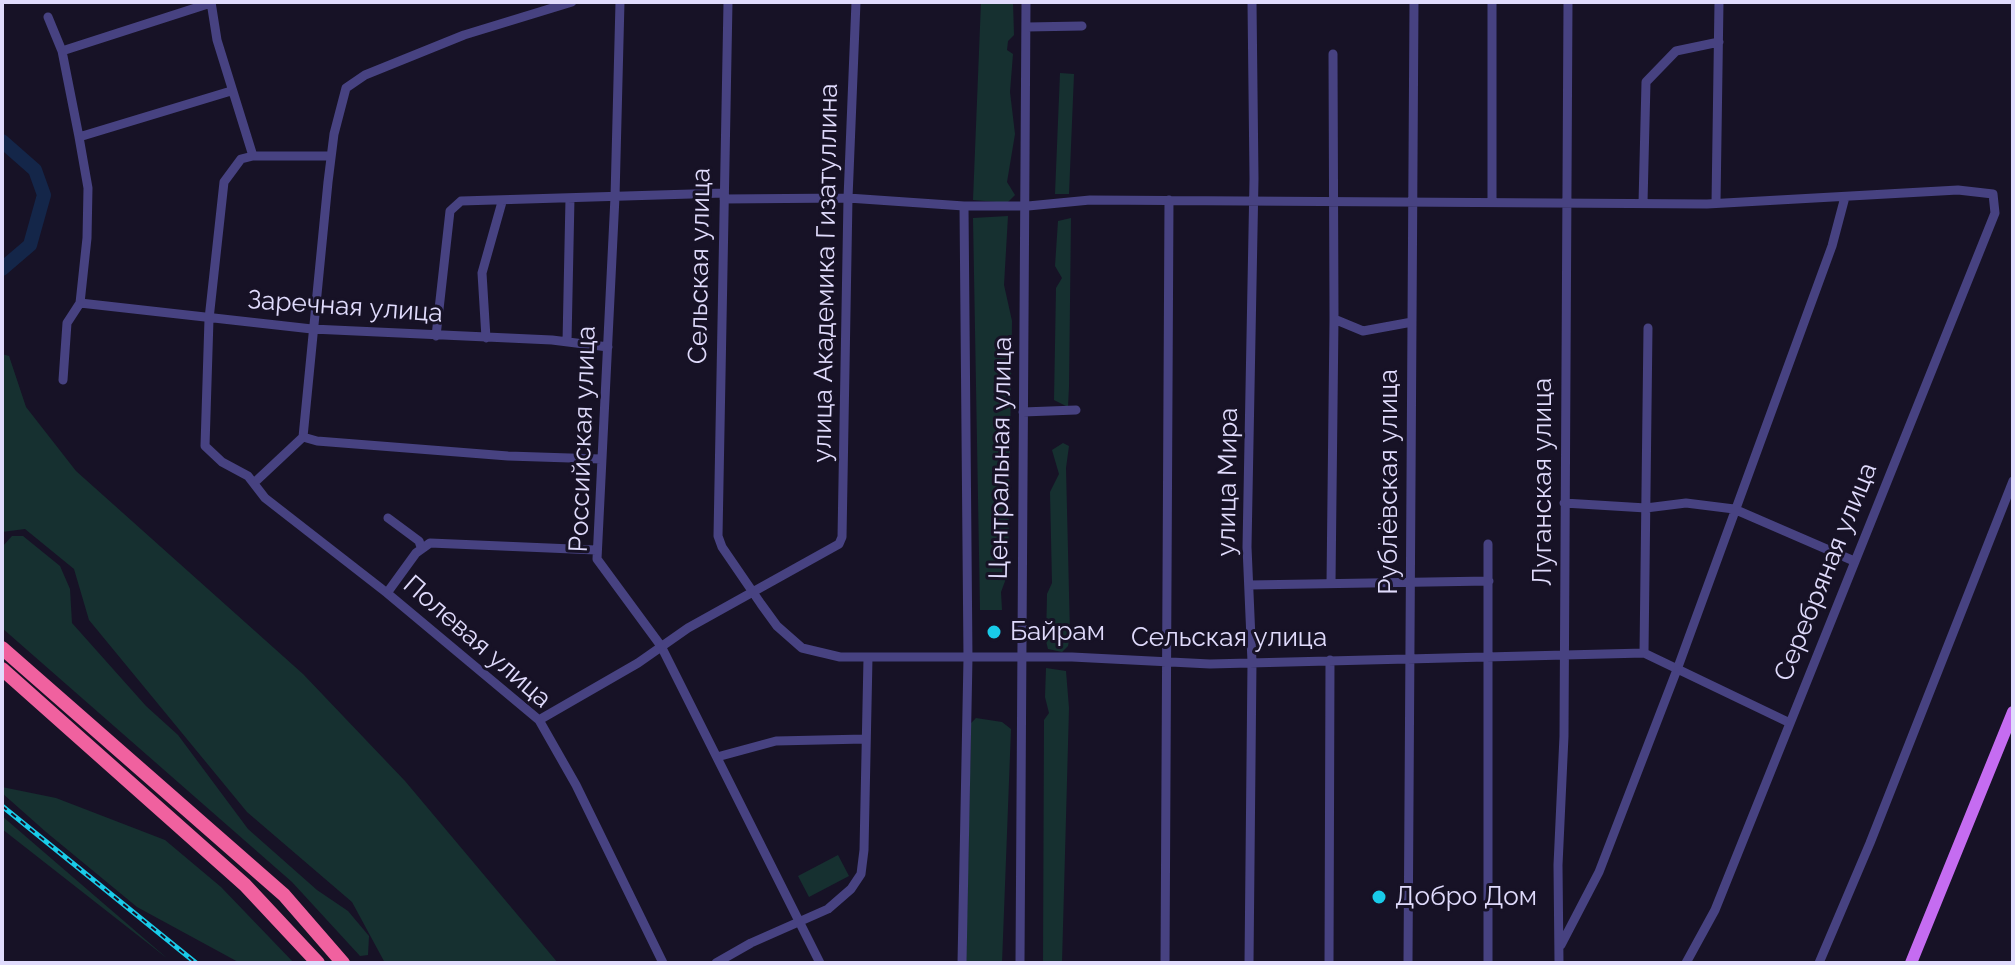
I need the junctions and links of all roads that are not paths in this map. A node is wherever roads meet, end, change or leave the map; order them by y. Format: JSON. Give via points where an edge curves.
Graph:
{"nodes":[{"id":1,"x":211,"y":2,"type":"edge"},
{"id":2,"x":572,"y":2,"type":"edge"},
{"id":3,"x":620,"y":2,"type":"edge"},
{"id":4,"x":728,"y":2,"type":"edge"},
{"id":5,"x":856,"y":2,"type":"edge"},
{"id":6,"x":1026,"y":2,"type":"edge"},
{"id":7,"x":1252,"y":2,"type":"edge"},
{"id":8,"x":1414,"y":2,"type":"edge"},
{"id":9,"x":1492,"y":2,"type":"edge"},
{"id":10,"x":1568,"y":2,"type":"edge"},
{"id":11,"x":1719,"y":2,"type":"edge"},
{"id":12,"x":48,"y":17,"type":"dead end"},
{"id":13,"x":1082,"y":26,"type":"dead end"},
{"id":14,"x":1027,"y":27,"type":"junction"},
{"id":15,"x":1719,"y":42,"type":"junction"},
{"id":16,"x":62,"y":51,"type":"junction"},
{"id":17,"x":1333,"y":54,"type":"dead end"},
{"id":18,"x":231,"y":91,"type":"junction"},
{"id":19,"x":79,"y":137,"type":"junction"},
{"id":20,"x":253,"y":156,"type":"junction"},
{"id":21,"x":331,"y":156,"type":"junction"},
{"id":22,"x":724,"y":196,"type":"junction"},
{"id":23,"x":615,"y":197,"type":"junction"},
{"id":24,"x":1845,"y":197,"type":"junction"},
{"id":25,"x":570,"y":198,"type":"junction"},
{"id":26,"x":848,"y":198,"type":"junction"},
{"id":27,"x":1169,"y":200,"type":"junction"},
{"id":28,"x":1412,"y":200,"type":"junction"},
{"id":29,"x":1251,"y":201,"type":"junction"},
{"id":30,"x":1333,"y":201,"type":"junction"},
{"id":31,"x":1492,"y":201,"type":"junction"},
{"id":32,"x":502,"y":202,"type":"junction"},
{"id":33,"x":1567,"y":202,"type":"junction"},
{"id":34,"x":1643,"y":203,"type":"junction"},
{"id":35,"x":1716,"y":203,"type":"junction"},
{"id":36,"x":964,"y":206,"type":"junction"},
{"id":37,"x":1028,"y":206,"type":"junction"},
{"id":38,"x":80,"y":303,"type":"junction"},
{"id":39,"x":209,"y":319,"type":"junction"},
{"id":40,"x":1334,"y":319,"type":"junction"},
{"id":41,"x":1412,"y":322,"type":"junction"},
{"id":42,"x":1648,"y":328,"type":"dead end"},
{"id":43,"x":312,"y":329,"type":"junction"},
{"id":44,"x":436,"y":336,"type":"junction"},
{"id":45,"x":486,"y":338,"type":"junction"},
{"id":46,"x":567,"y":342,"type":"junction"},
{"id":47,"x":608,"y":347,"type":"junction"},
{"id":48,"x":63,"y":380,"type":"dead end"},
{"id":49,"x":1076,"y":410,"type":"dead end"},
{"id":50,"x":1023,"y":412,"type":"junction"},
{"id":51,"x":303,"y":437,"type":"junction"},
{"id":52,"x":601,"y":459,"type":"junction"},
{"id":53,"x":2013,"y":481,"type":"edge"},
{"id":54,"x":255,"y":482,"type":"junction"},
{"id":55,"x":1564,"y":503,"type":"junction"},
{"id":56,"x":1646,"y":508,"type":"junction"},
{"id":57,"x":1734,"y":509,"type":"junction"},
{"id":58,"x":388,"y":518,"type":"dead end"},
{"id":59,"x":1488,"y":544,"type":"dead end"},
{"id":60,"x":421,"y":547,"type":"junction"},
{"id":61,"x":596,"y":550,"type":"junction"},
{"id":62,"x":1854,"y":561,"type":"junction"},
{"id":63,"x":1411,"y":581,"type":"junction"},
{"id":64,"x":1489,"y":581,"type":"junction"},
{"id":65,"x":1331,"y":583,"type":"junction"},
{"id":66,"x":1249,"y":585,"type":"junction"},
{"id":67,"x":387,"y":593,"type":"junction"},
{"id":68,"x":754,"y":593,"type":"junction"},
{"id":69,"x":661,"y":646,"type":"junction"},
{"id":70,"x":2,"y":648,"type":"edge"},
{"id":71,"x":1644,"y":653,"type":"junction"},
{"id":72,"x":1564,"y":654,"type":"junction"},
{"id":73,"x":1491,"y":657,"type":"junction"},
{"id":74,"x":868,"y":658,"type":"junction"},
{"id":75,"x":968,"y":658,"type":"junction"},
{"id":76,"x":1020,"y":658,"type":"junction"},
{"id":77,"x":1411,"y":659,"type":"junction"},
{"id":78,"x":1330,"y":660,"type":"junction"},
{"id":79,"x":1167,"y":662,"type":"junction"},
{"id":80,"x":1252,"y":662,"type":"junction"},
{"id":81,"x":1678,"y":667,"type":"junction"},
{"id":82,"x":2,"y":669,"type":"edge"},
{"id":83,"x":2013,"y":712,"type":"edge"},
{"id":84,"x":539,"y":720,"type":"junction"},
{"id":85,"x":1790,"y":723,"type":"junction"},
{"id":86,"x":865,"y":739,"type":"junction"},
{"id":87,"x":717,"y":757,"type":"junction"},
{"id":88,"x":798,"y":923,"type":"junction"},
{"id":89,"x":1559,"y":949,"type":"junction"},
{"id":90,"x":318,"y":963,"type":"edge"},
{"id":91,"x":343,"y":963,"type":"edge"},
{"id":92,"x":663,"y":963,"type":"edge"},
{"id":93,"x":716,"y":963,"type":"edge"},
{"id":94,"x":820,"y":963,"type":"edge"},
{"id":95,"x":962,"y":963,"type":"edge"},
{"id":96,"x":1020,"y":963,"type":"edge"},
{"id":97,"x":1165,"y":963,"type":"edge"},
{"id":98,"x":1249,"y":963,"type":"edge"},
{"id":99,"x":1329,"y":963,"type":"edge"},
{"id":100,"x":1408,"y":963,"type":"edge"},
{"id":101,"x":1488,"y":963,"type":"edge"},
{"id":102,"x":1559,"y":963,"type":"edge"},
{"id":103,"x":1686,"y":963,"type":"edge"},
{"id":104,"x":1819,"y":963,"type":"edge"},
{"id":105,"x":1911,"y":963,"type":"edge"}],
"edges":[{"from":1,"to":16,"type":"street"},
{"from":1,"to":18,"type":"street"},
{"from":2,"to":21,"type":"street","via":[[464,35],[365,75],[346,88]]},
{"from":3,"to":23,"type":"street","name":"Российская улица"},
{"from":4,"to":22,"type":"street","name":"Сельская улица"},
{"from":5,"to":26,"type":"street","name":"улица Академика Гизатуллина"},
{"from":6,"to":14,"type":"street","name":"Центральная улица"},
{"from":7,"to":29,"type":"street","name":"улица Мира"},
{"from":8,"to":28,"type":"street","name":"Рублёвская улица"},
{"from":9,"to":31,"type":"street"},
{"from":10,"to":33,"type":"street","name":"Луганская улица"},
{"from":11,"to":15,"type":"street"},
{"from":12,"to":16,"type":"street"},
{"from":13,"to":14,"type":"street"},
{"from":14,"to":37,"type":"street","name":"Центральная улица"},
{"from":15,"to":34,"type":"street","via":[[1676,51],[1646,82]]},
{"from":15,"to":35,"type":"street"},
{"from":16,"to":19,"type":"street"},
{"from":17,"to":30,"type":"street"},
{"from":18,"to":19,"type":"street"},
{"from":18,"to":20,"type":"street"},
{"from":19,"to":38,"type":"street","via":[[88,188]]},
{"from":20,"to":21,"type":"street"},
{"from":20,"to":39,"type":"street","via":[[241,159],[224,182]]},
{"from":21,"to":43,"type":"street"},
{"from":22,"to":23,"type":"street"},
{"from":22,"to":26,"type":"street"},
{"from":22,"to":68,"type":"street","name":"Сельская улица","via":[[718,536]]},
{"from":23,"to":25,"type":"street"},
{"from":23,"to":47,"type":"street","name":"Российская улица"},
{"from":24,"to":35,"type":"street"},
{"from":24,"to":57,"type":"street","via":[[1832,246]]},
{"from":24,"to":62,"type":"street","name":"Серебряная улица","via":[[1958,190],[1993,194],[1995,213]]},
{"from":25,"to":32,"type":"street"},
{"from":25,"to":46,"type":"street"},
{"from":26,"to":36,"type":"street"},
{"from":26,"to":68,"type":"street","name":"улица Академика Гизатуллина","via":[[842,537],[839,544]]},
{"from":27,"to":29,"type":"street"},
{"from":27,"to":37,"type":"street"},
{"from":27,"to":79,"type":"street"},
{"from":28,"to":30,"type":"street"},
{"from":28,"to":31,"type":"street"},
{"from":28,"to":41,"type":"street","name":"Рублёвская улица"},
{"from":29,"to":30,"type":"street"},
{"from":29,"to":66,"type":"street","name":"улица Мира"},
{"from":30,"to":40,"type":"street"},
{"from":31,"to":33,"type":"street"},
{"from":32,"to":44,"type":"street","via":[[461,201],[450,211]]},
{"from":32,"to":45,"type":"street","via":[[482,273]]},
{"from":33,"to":34,"type":"street"},
{"from":33,"to":55,"type":"street","name":"Луганская улица"},
{"from":34,"to":35,"type":"street"},
{"from":36,"to":37,"type":"street"},
{"from":36,"to":75,"type":"street"},
{"from":37,"to":50,"type":"street","name":"Центральная улица"},
{"from":38,"to":39,"type":"street","name":"Заречная улица"},
{"from":38,"to":48,"type":"street","via":[[67,323]]},
{"from":39,"to":43,"type":"street","name":"Заречная улица"},
{"from":39,"to":54,"type":"street","name":"Полевая улица","via":[[205,446]]},
{"from":40,"to":41,"type":"street","via":[[1363,331]]},
{"from":40,"to":65,"type":"street"},
{"from":41,"to":63,"type":"street","name":"Рублёвская улица"},
{"from":42,"to":56,"type":"street"},
{"from":43,"to":44,"type":"street","name":"Заречная улица"},
{"from":43,"to":51,"type":"street"},
{"from":44,"to":45,"type":"street","name":"Заречная улица"},
{"from":45,"to":46,"type":"street","name":"Заречная улица"},
{"from":46,"to":47,"type":"street","name":"Заречная улица"},
{"from":47,"to":52,"type":"street","name":"Российская улица"},
{"from":49,"to":50,"type":"street"},
{"from":50,"to":76,"type":"street","name":"Центральная улица"},
{"from":51,"to":52,"type":"street"},
{"from":51,"to":54,"type":"street"},
{"from":52,"to":61,"type":"street","name":"Российская улица"},
{"from":53,"to":104,"type":"street"},
{"from":54,"to":67,"type":"street","name":"Полевая улица","via":[[265,498]]},
{"from":55,"to":56,"type":"street"},
{"from":55,"to":72,"type":"street","name":"Луганская улица"},
{"from":56,"to":57,"type":"street","via":[[1686,503]]},
{"from":56,"to":71,"type":"street"},
{"from":57,"to":62,"type":"street"},
{"from":57,"to":81,"type":"street"},
{"from":58,"to":60,"type":"street"},
{"from":59,"to":64,"type":"street"},
{"from":60,"to":61,"type":"street","via":[[440,542]]},
{"from":60,"to":67,"type":"street"},
{"from":61,"to":69,"type":"street","name":"Российская улица","via":[[603,571]]},
{"from":62,"to":85,"type":"street","name":"Серебряная улица"},
{"from":63,"to":64,"type":"street"},
{"from":63,"to":65,"type":"street"},
{"from":63,"to":77,"type":"street","name":"Рублёвская улица"},
{"from":64,"to":73,"type":"street"},
{"from":65,"to":66,"type":"street"},
{"from":66,"to":80,"type":"street","name":"улица Мира"},
{"from":67,"to":84,"type":"street","name":"Полевая улица"},
{"from":68,"to":69,"type":"street"},
{"from":68,"to":74,"type":"street","name":"Сельская улица","via":[[777,626],[802,648]]},
{"from":69,"to":84,"type":"street"},
{"from":69,"to":87,"type":"street","name":"Российская улица"},
{"from":70,"to":91,"type":"highway","via":[[275,886]]},
{"from":71,"to":72,"type":"street","name":"Сельская улица"},
{"from":71,"to":81,"type":"street","name":"Сельская улица"},
{"from":72,"to":73,"type":"street","name":"Сельская улица"},
{"from":72,"to":89,"type":"street","name":"Луганская улица"},
{"from":73,"to":77,"type":"street","name":"Сельская улица"},
{"from":73,"to":101,"type":"street"},
{"from":74,"to":75,"type":"street","name":"Сельская улица"},
{"from":74,"to":86,"type":"street"},
{"from":75,"to":76,"type":"street","name":"Сельская улица"},
{"from":75,"to":95,"type":"street"},
{"from":76,"to":79,"type":"street","name":"Сельская улица"},
{"from":76,"to":96,"type":"street","name":"Центральная улица"},
{"from":77,"to":78,"type":"street","name":"Сельская улица"},
{"from":77,"to":100,"type":"street","name":"Рублёвская улица"},
{"from":78,"to":80,"type":"street","name":"Сельская улица"},
{"from":78,"to":99,"type":"street"},
{"from":79,"to":80,"type":"street","name":"Сельская улица"},
{"from":79,"to":97,"type":"street"},
{"from":80,"to":98,"type":"street","name":"улица Мира"},
{"from":81,"to":85,"type":"street","name":"Сельская улица"},
{"from":81,"to":89,"type":"street","via":[[1599,872]]},
{"from":82,"to":90,"type":"highway","via":[[245,885]]},
{"from":83,"to":105,"type":"main road"},
{"from":84,"to":92,"type":"street","name":"Полевая улица"},
{"from":85,"to":103,"type":"street","name":"Серебряная улица","via":[[1715,910]]},
{"from":86,"to":87,"type":"street","via":[[776,741]]},
{"from":86,"to":88,"type":"street","via":[[861,874],[842,899]]},
{"from":87,"to":88,"type":"street","name":"Российская улица"},
{"from":88,"to":93,"type":"street"},
{"from":88,"to":94,"type":"street","name":"Российская улица"},
{"from":89,"to":102,"type":"street","name":"Луганская улица"}]}
